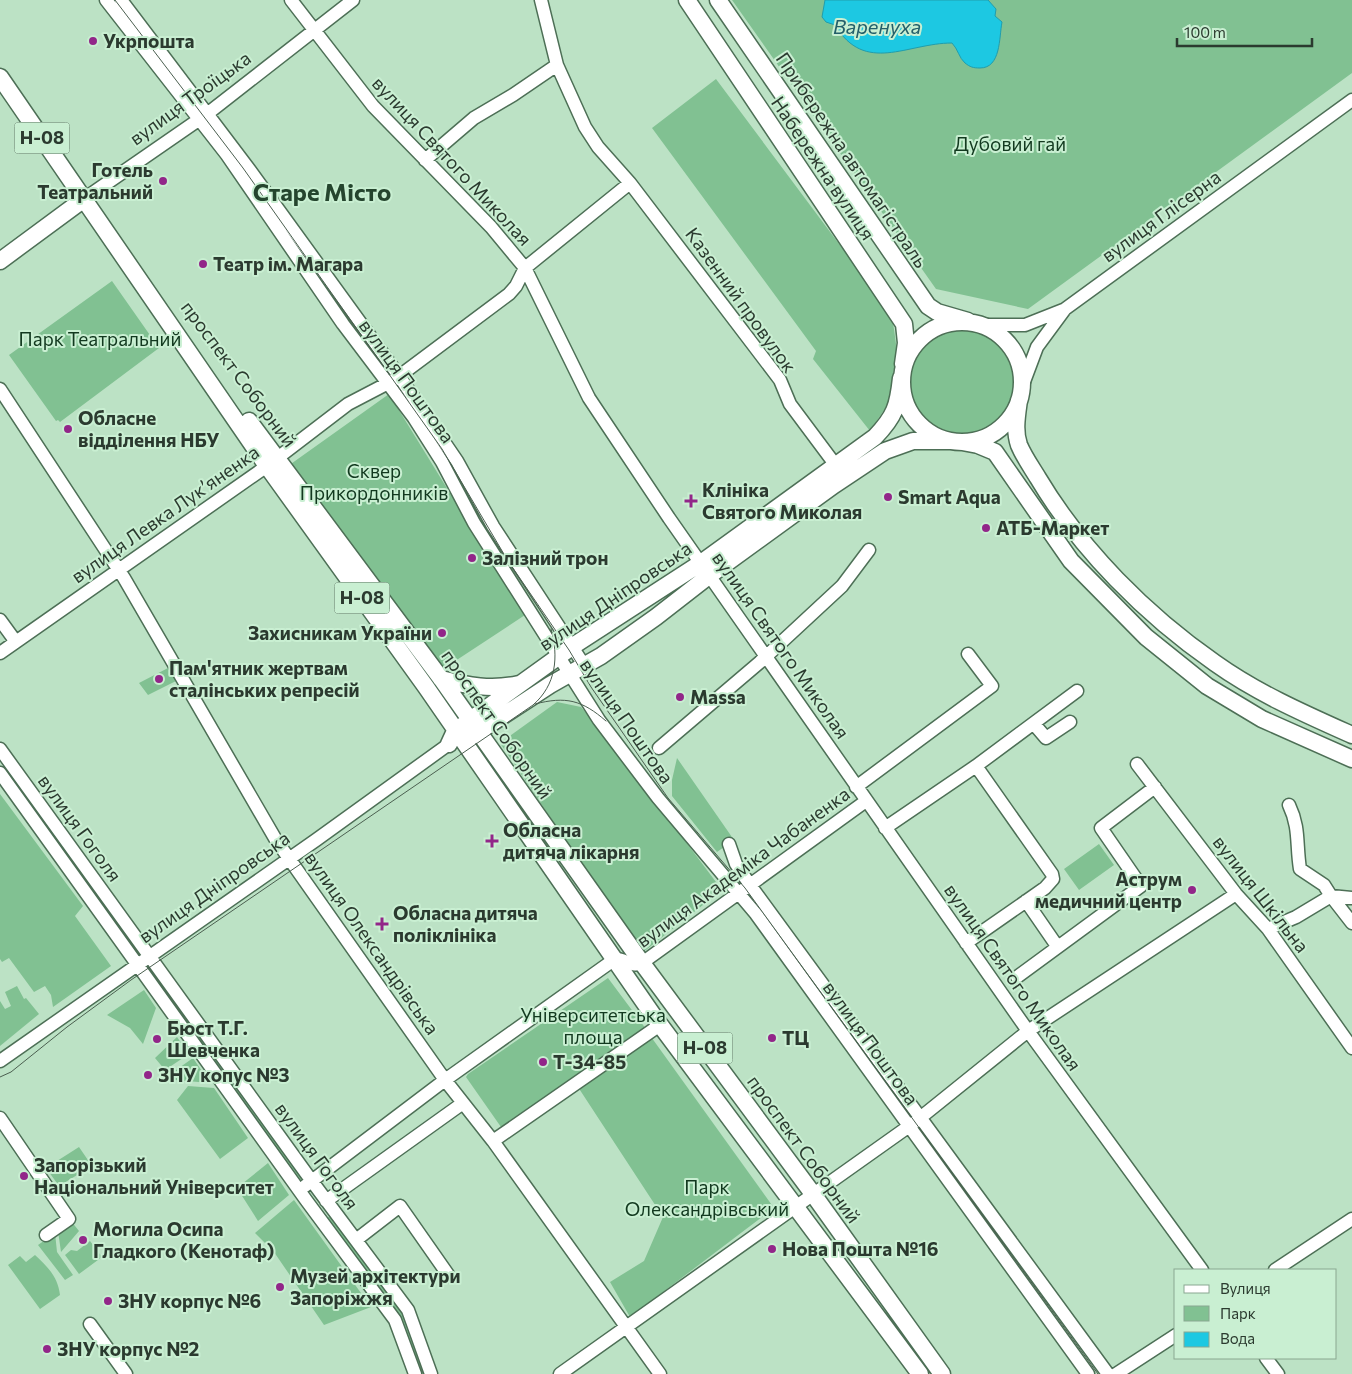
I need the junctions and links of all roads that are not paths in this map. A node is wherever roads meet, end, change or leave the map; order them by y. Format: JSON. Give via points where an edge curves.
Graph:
{"nodes":[{"id":1,"x":121,"y":0,"type":"edge"},
{"id":2,"x":291,"y":0,"type":"edge"},
{"id":3,"x":353,"y":0,"type":"edge"},
{"id":4,"x":541,"y":0,"type":"edge"},
{"id":5,"x":687,"y":0,"type":"edge"},
{"id":6,"x":718,"y":0,"type":"edge"},
{"id":7,"x":108,"y":1,"type":"edge"},
{"id":8,"x":313,"y":31,"type":"junction"},
{"id":9,"x":557,"y":65,"type":"junction"},
{"id":10,"x":0,"y":77,"type":"edge"},
{"id":11,"x":1352,"y":100,"type":"edge"},
{"id":12,"x":203,"y":117,"type":"junction"},
{"id":13,"x":425,"y":160,"type":"junction"},
{"id":14,"x":630,"y":183,"type":"junction"},
{"id":15,"x":84,"y":199,"type":"junction"},
{"id":16,"x":0,"y":261,"type":"edge"},
{"id":17,"x":525,"y":268,"type":"junction"},
{"id":18,"x":1065,"y":309,"type":"junction"},
{"id":19,"x":975,"y":323,"type":"junction"},
{"id":20,"x":902,"y":371,"type":"junction"},
{"id":21,"x":399,"y":376,"type":"junction"},
{"id":22,"x":387,"y":383,"type":"junction"},
{"id":23,"x":0,"y":389,"type":"edge"},
{"id":24,"x":1021,"y":394,"type":"junction"},
{"id":25,"x":955,"y":442,"type":"junction"},
{"id":26,"x":272,"y":462,"type":"junction"},
{"id":27,"x":840,"y":471,"type":"junction"},
{"id":28,"x":869,"y":550,"type":"dead end"},
{"id":29,"x":1092,"y":550,"type":"junction"},
{"id":30,"x":1071,"y":561,"type":"junction"},
{"id":31,"x":118,"y":569,"type":"junction"},
{"id":32,"x":705,"y":569,"type":"junction"},
{"id":33,"x":1115,"y":575,"type":"junction"},
{"id":34,"x":1096,"y":589,"type":"junction"},
{"id":35,"x":0,"y":620,"type":"edge"},
{"id":36,"x":16,"y":642,"type":"junction"},
{"id":37,"x":566,"y":652,"type":"junction"},
{"id":38,"x":0,"y":653,"type":"edge"},
{"id":39,"x":968,"y":654,"type":"dead end"},
{"id":40,"x":766,"y":657,"type":"junction"},
{"id":41,"x":584,"y":665,"type":"junction"},
{"id":42,"x":570,"y":673,"type":"junction"},
{"id":43,"x":441,"y":679,"type":"junction"},
{"id":44,"x":524,"y":682,"type":"junction"},
{"id":45,"x":1077,"y":691,"type":"dead end"},
{"id":46,"x":1070,"y":722,"type":"dead end"},
{"id":47,"x":1034,"y":724,"type":"junction"},
{"id":48,"x":474,"y":727,"type":"junction"},
{"id":49,"x":1352,"y":735,"type":"edge"},
{"id":50,"x":455,"y":739,"type":"junction"},
{"id":51,"x":659,"y":748,"type":"dead end"},
{"id":52,"x":0,"y":749,"type":"edge"},
{"id":53,"x":1352,"y":760,"type":"edge"},
{"id":54,"x":1137,"y":764,"type":"dead end"},
{"id":55,"x":976,"y":766,"type":"junction"},
{"id":56,"x":0,"y":773,"type":"edge"},
{"id":57,"x":856,"y":787,"type":"junction"},
{"id":58,"x":1155,"y":787,"type":"junction"},
{"id":59,"x":866,"y":801,"type":"junction"},
{"id":60,"x":1289,"y":805,"type":"dead end"},
{"id":61,"x":885,"y":828,"type":"junction"},
{"id":62,"x":729,"y":844,"type":"dead end"},
{"id":63,"x":289,"y":859,"type":"junction"},
{"id":64,"x":750,"y":885,"type":"junction"},
{"id":65,"x":738,"y":892,"type":"junction"},
{"id":66,"x":1236,"y":894,"type":"junction"},
{"id":67,"x":1331,"y":896,"type":"junction"},
{"id":68,"x":1352,"y":898,"type":"edge"},
{"id":69,"x":1026,"y":901,"type":"junction"},
{"id":70,"x":1352,"y":923,"type":"edge"},
{"id":71,"x":1268,"y":929,"type":"junction"},
{"id":72,"x":966,"y":943,"type":"junction"},
{"id":73,"x":1057,"y":946,"type":"junction"},
{"id":74,"x":150,"y":956,"type":"junction"},
{"id":75,"x":615,"y":960,"type":"junction"},
{"id":76,"x":642,"y":963,"type":"junction"},
{"id":77,"x":137,"y":965,"type":"junction"},
{"id":78,"x":1017,"y":977,"type":"dead end"},
{"id":79,"x":660,"y":1025,"type":"junction"},
{"id":80,"x":1028,"y":1031,"type":"junction"},
{"id":81,"x":1352,"y":1048,"type":"edge"},
{"id":82,"x":0,"y":1061,"type":"edge"},
{"id":83,"x":445,"y":1080,"type":"junction"},
{"id":84,"x":463,"y":1103,"type":"junction"},
{"id":85,"x":0,"y":1118,"type":"edge"},
{"id":86,"x":919,"y":1118,"type":"junction"},
{"id":87,"x":907,"y":1126,"type":"junction"},
{"id":88,"x":493,"y":1141,"type":"junction"},
{"id":89,"x":311,"y":1180,"type":"junction"},
{"id":90,"x":299,"y":1190,"type":"junction"},
{"id":91,"x":813,"y":1194,"type":"junction"},
{"id":92,"x":326,"y":1201,"type":"junction"},
{"id":93,"x":797,"y":1206,"type":"junction"},
{"id":94,"x":1352,"y":1219,"type":"edge"},
{"id":95,"x":46,"y":1235,"type":"dead end"},
{"id":96,"x":356,"y":1240,"type":"junction"},
{"id":97,"x":1201,"y":1269,"type":"edge"},
{"id":98,"x":1277,"y":1269,"type":"edge"},
{"id":99,"x":449,"y":1276,"type":"dead end"},
{"id":100,"x":90,"y":1324,"type":"dead end"},
{"id":101,"x":626,"y":1328,"type":"junction"},
{"id":102,"x":1174,"y":1336,"type":"edge"},
{"id":103,"x":1267,"y":1359,"type":"edge"},
{"id":104,"x":126,"y":1374,"type":"edge"},
{"id":105,"x":415,"y":1374,"type":"edge"},
{"id":106,"x":431,"y":1374,"type":"edge"},
{"id":107,"x":560,"y":1374,"type":"edge"},
{"id":108,"x":660,"y":1374,"type":"edge"},
{"id":109,"x":920,"y":1374,"type":"edge"},
{"id":110,"x":942,"y":1374,"type":"edge"},
{"id":111,"x":1088,"y":1374,"type":"edge"},
{"id":112,"x":1108,"y":1374,"type":"edge"},
{"id":113,"x":1116,"y":1374,"type":"edge"},
{"id":114,"x":1278,"y":1374,"type":"edge"}],
"edges":[{"from":1,"to":12,"type":"street","name":"вулиця Поштова"},
{"from":2,"to":8,"type":"street","name":"вулиця Святого Миколая"},
{"from":3,"to":8,"type":"street","name":"вулиця Троїцька"},
{"from":4,"to":9,"type":"street","name":"Казенний провулок"},
{"from":5,"to":20,"type":"main road","name":"Набережна вулиця","via":[[904,324],[906,343]]},
{"from":6,"to":19,"type":"main road","name":"Прибережна автомагістраль","via":[[928,306],[936,312]]},
{"from":7,"to":12,"type":"street","name":"вулиця Поштова"},
{"from":8,"to":12,"type":"street","name":"вулиця Троїцька"},
{"from":8,"to":13,"type":"street","name":"вулиця Святого Миколая","via":[[373,106]]},
{"from":9,"to":13,"type":"street","via":[[474,118]]},
{"from":9,"to":14,"type":"street","name":"Казенний провулок","via":[[585,127]]},
{"from":10,"to":15,"type":"main road","name":"проспект Соборний","number":"Н-08"},
{"from":11,"to":18,"type":"street","name":"вулиця Глісерна"},
{"from":12,"to":15,"type":"street","name":"вулиця Троїцька"},
{"from":12,"to":21,"type":"street","name":"вулиця Поштова"},
{"from":12,"to":22,"type":"street","name":"вулиця Поштова"},
{"from":13,"to":17,"type":"street","name":"вулиця Святого Миколая","via":[[491,227]]},
{"from":14,"to":17,"type":"street","name":"вулиця Левка Лукʼяненка"},
{"from":14,"to":27,"type":"street","name":"Казенний провулок","via":[[780,380],[790,404]]},
{"from":15,"to":16,"type":"main road","name":"вулиця Троїцька"},
{"from":15,"to":26,"type":"main road","name":"проспект Соборний","number":"Н-08"},
{"from":17,"to":21,"type":"street","name":"вулиця Левка Лукʼяненка","via":[[509,294]]},
{"from":17,"to":32,"type":"street","name":"вулиця Святого Миколая","via":[[589,398]]},
{"from":18,"to":19,"type":"street","via":[[1026,325]]},
{"from":18,"to":24,"type":"street","name":"вулиця Глісерна","via":[[1037,347]]},
{"from":19,"to":20,"type":"main road","via":[[948,323],[928,331],[909,351]]},
{"from":19,"to":24,"type":"main road","name":"Прибережна автомагістраль","via":[[994,330],[1013,349],[1020,368]]},
{"from":20,"to":25,"type":"main road","via":[[902,392],[912,418],[928,432]]},
{"from":20,"to":27,"type":"main road","name":"вулиця Дніпровська","via":[[892,419]]},
{"from":21,"to":22,"type":"street","name":"вулиця Левка Лукʼяненка"},
{"from":21,"to":37,"type":"street","name":"вулиця Поштова","via":[[457,461]]},
{"from":22,"to":26,"type":"street","name":"вулиця Левка Лукʼяненка","via":[[348,404]]},
{"from":22,"to":37,"type":"street","name":"вулиця Поштова","via":[[442,462],[474,523]]},
{"from":23,"to":31,"type":"street","name":"вулиця Олександрівська"},
{"from":24,"to":25,"type":"main road","via":[[1013,414],[991,435]]},
{"from":24,"to":29,"type":"main road","name":"Прибережна автомагістраль","via":[[1016,427],[1020,447],[1051,500]]},
{"from":25,"to":27,"type":"main road","name":"вулиця Дніпровська","via":[[925,440],[898,445]]},
{"from":25,"to":30,"type":"main road","via":[[978,445],[995,452]]},
{"from":26,"to":31,"type":"street","name":"вулиця Левка Лукʼяненка"},
{"from":26,"to":43,"type":"main road","name":"проспект Соборний","number":"Н-08"},
{"from":26,"to":50,"type":"main road","name":"проспект Соборний","number":"Н-08","via":[[426,687]]},
{"from":27,"to":32,"type":"main road","name":"вулиця Дніпровська"},
{"from":28,"to":40,"type":"street","via":[[842,586]]},
{"from":29,"to":30,"type":"main road","via":[[1091,562],[1084,567]]},
{"from":29,"to":33,"type":"main road","name":"Прибережна автомагістраль"},
{"from":30,"to":34,"type":"main road"},
{"from":31,"to":36,"type":"street","name":"вулиця Левка Лукʼяненка"},
{"from":31,"to":63,"type":"street","name":"вулиця Олександрівська"},
{"from":32,"to":37,"type":"main road","name":"вулиця Дніпровська"},
{"from":32,"to":40,"type":"street","name":"вулиця Святого Миколая"},
{"from":32,"to":41,"type":"main road","name":"вулиця Дніпровська","via":[[656,617]]},
{"from":33,"to":34,"type":"main road","via":[[1101,573],[1096,578]]},
{"from":33,"to":49,"type":"main road","name":"Прибережна автомагістраль","via":[[1162,623],[1216,664],[1273,698]]},
{"from":34,"to":53,"type":"main road","via":[[1146,637],[1207,686],[1262,719]]},
{"from":35,"to":36,"type":"street"},
{"from":36,"to":38,"type":"street","name":"вулиця Левка Лукʼяненка"},
{"from":37,"to":41,"type":"street","name":"вулиця Поштова"},
{"from":37,"to":42,"type":"street","name":"вулиця Поштова"},
{"from":37,"to":44,"type":"main road","name":"вулиця Дніпровська"},
{"from":39,"to":57,"type":"street","via":[[992,686]]},
{"from":40,"to":51,"type":"street"},
{"from":40,"to":57,"type":"street","name":"вулиця Святого Миколая"},
{"from":41,"to":42,"type":"main road","name":"вулиця Дніпровська"},
{"from":42,"to":48,"type":"main road","name":"вулиця Дніпровська"},
{"from":42,"to":65,"type":"street","name":"вулиця Поштова","via":[[599,720],[658,798]]},
{"from":43,"to":44,"type":"main road","via":[[501,688]]},
{"from":43,"to":48,"type":"main road","name":"проспект Соборний","number":"Н-08"},
{"from":44,"to":48,"type":"main road","name":"вулиця Дніпровська"},
{"from":45,"to":47,"type":"street"},
{"from":46,"to":47,"type":"street","via":[[1046,738]]},
{"from":47,"to":55,"type":"street"},
{"from":48,"to":50,"type":"main road","name":"вулиця Дніпровська"},
{"from":48,"to":76,"type":"main road","name":"проспект Соборний","number":"Н-08"},
{"from":50,"to":63,"type":"street","name":"вулиця Дніпровська"},
{"from":50,"to":75,"type":"main road","name":"проспект Соборний","number":"Н-08"},
{"from":52,"to":74,"type":"street","name":"вулиця Гоголя"},
{"from":54,"to":58,"type":"street","name":"вулиця Шкільна"},
{"from":55,"to":61,"type":"street"},
{"from":55,"to":69,"type":"street","via":[[1052,874],[1052,883]]},
{"from":56,"to":77,"type":"street","name":"вулиця Гоголя"},
{"from":57,"to":59,"type":"street","name":"вулиця Святого Миколая"},
{"from":58,"to":66,"type":"street","name":"вулиця Шкільна"},
{"from":58,"to":73,"type":"street","via":[[1101,828],[1141,886]]},
{"from":59,"to":61,"type":"street","name":"вулиця Святого Миколая"},
{"from":59,"to":64,"type":"street","name":"вулиця Академіка Чабаненка"},
{"from":60,"to":67,"type":"street","via":[[1297,822],[1300,869],[1324,885]]},
{"from":61,"to":72,"type":"street","name":"вулиця Святого Миколая"},
{"from":62,"to":64,"type":"street","name":"вулиця Поштова","via":[[736,864]]},
{"from":63,"to":74,"type":"street","name":"вулиця Дніпровська"},
{"from":63,"to":83,"type":"street","name":"вулиця Олександрівська"},
{"from":64,"to":65,"type":"street","name":"вулиця Академіка Чабаненка"},
{"from":64,"to":86,"type":"street","name":"вулиця Поштова"},
{"from":65,"to":76,"type":"street","name":"вулиця Академіка Чабаненка"},
{"from":65,"to":87,"type":"street","name":"вулиця Поштова"},
{"from":66,"to":71,"type":"street","name":"вулиця Шкільна"},
{"from":66,"to":80,"type":"street"},
{"from":67,"to":68,"type":"street"},
{"from":67,"to":70,"type":"street"},
{"from":67,"to":71,"type":"street"},
{"from":69,"to":72,"type":"street"},
{"from":69,"to":73,"type":"street"},
{"from":71,"to":81,"type":"street","name":"вулиця Шкільна"},
{"from":72,"to":80,"type":"street","name":"вулиця Святого Миколая"},
{"from":73,"to":78,"type":"street"},
{"from":74,"to":77,"type":"street","name":"вулиця Дніпровська"},
{"from":74,"to":89,"type":"street","name":"вулиця Гоголя"},
{"from":75,"to":76,"type":"street","via":[[622,959],[634,965]]},
{"from":75,"to":79,"type":"main road","name":"проспект Соборний","number":"Н-08"},
{"from":75,"to":83,"type":"street"},
{"from":76,"to":91,"type":"main road","name":"проспект Соборний","number":"Н-08"},
{"from":77,"to":82,"type":"street","name":"вулиця Дніпровська"},
{"from":77,"to":90,"type":"street","name":"вулиця Гоголя"},
{"from":79,"to":88,"type":"street"},
{"from":79,"to":93,"type":"main road","name":"проспект Соборний","number":"Н-08"},
{"from":80,"to":86,"type":"street"},
{"from":80,"to":97,"type":"street","name":"вулиця Святого Миколая"},
{"from":83,"to":84,"type":"street","name":"вулиця Олександрівська"},
{"from":83,"to":89,"type":"street"},
{"from":84,"to":88,"type":"street","name":"вулиця Олександрівська"},
{"from":84,"to":92,"type":"street"},
{"from":85,"to":95,"type":"street","via":[[69,1219]]},
{"from":86,"to":87,"type":"street"},
{"from":86,"to":112,"type":"street","name":"вулиця Поштова"},
{"from":87,"to":91,"type":"street"},
{"from":87,"to":111,"type":"street","name":"вулиця Поштова"},
{"from":88,"to":101,"type":"street","name":"вулиця Олександрівська"},
{"from":89,"to":90,"type":"street"},
{"from":89,"to":92,"type":"street","name":"вулиця Гоголя"},
{"from":90,"to":105,"type":"street","name":"вулиця Гоголя","via":[[395,1320]]},
{"from":91,"to":93,"type":"street"},
{"from":91,"to":110,"type":"main road","name":"проспект Соборний","number":"Н-08"},
{"from":92,"to":96,"type":"street","name":"вулиця Гоголя"},
{"from":93,"to":101,"type":"street"},
{"from":93,"to":109,"type":"main road","name":"проспект Соборний","number":"Н-08"},
{"from":94,"to":98,"type":"street"},
{"from":96,"to":99,"type":"street","via":[[400,1206]]},
{"from":96,"to":106,"type":"street","name":"вулиця Гоголя","via":[[408,1310]]},
{"from":100,"to":104,"type":"street"},
{"from":101,"to":107,"type":"street"},
{"from":101,"to":108,"type":"street","name":"вулиця Олександрівська"},
{"from":102,"to":113,"type":"street"},
{"from":103,"to":114,"type":"street"}]}
